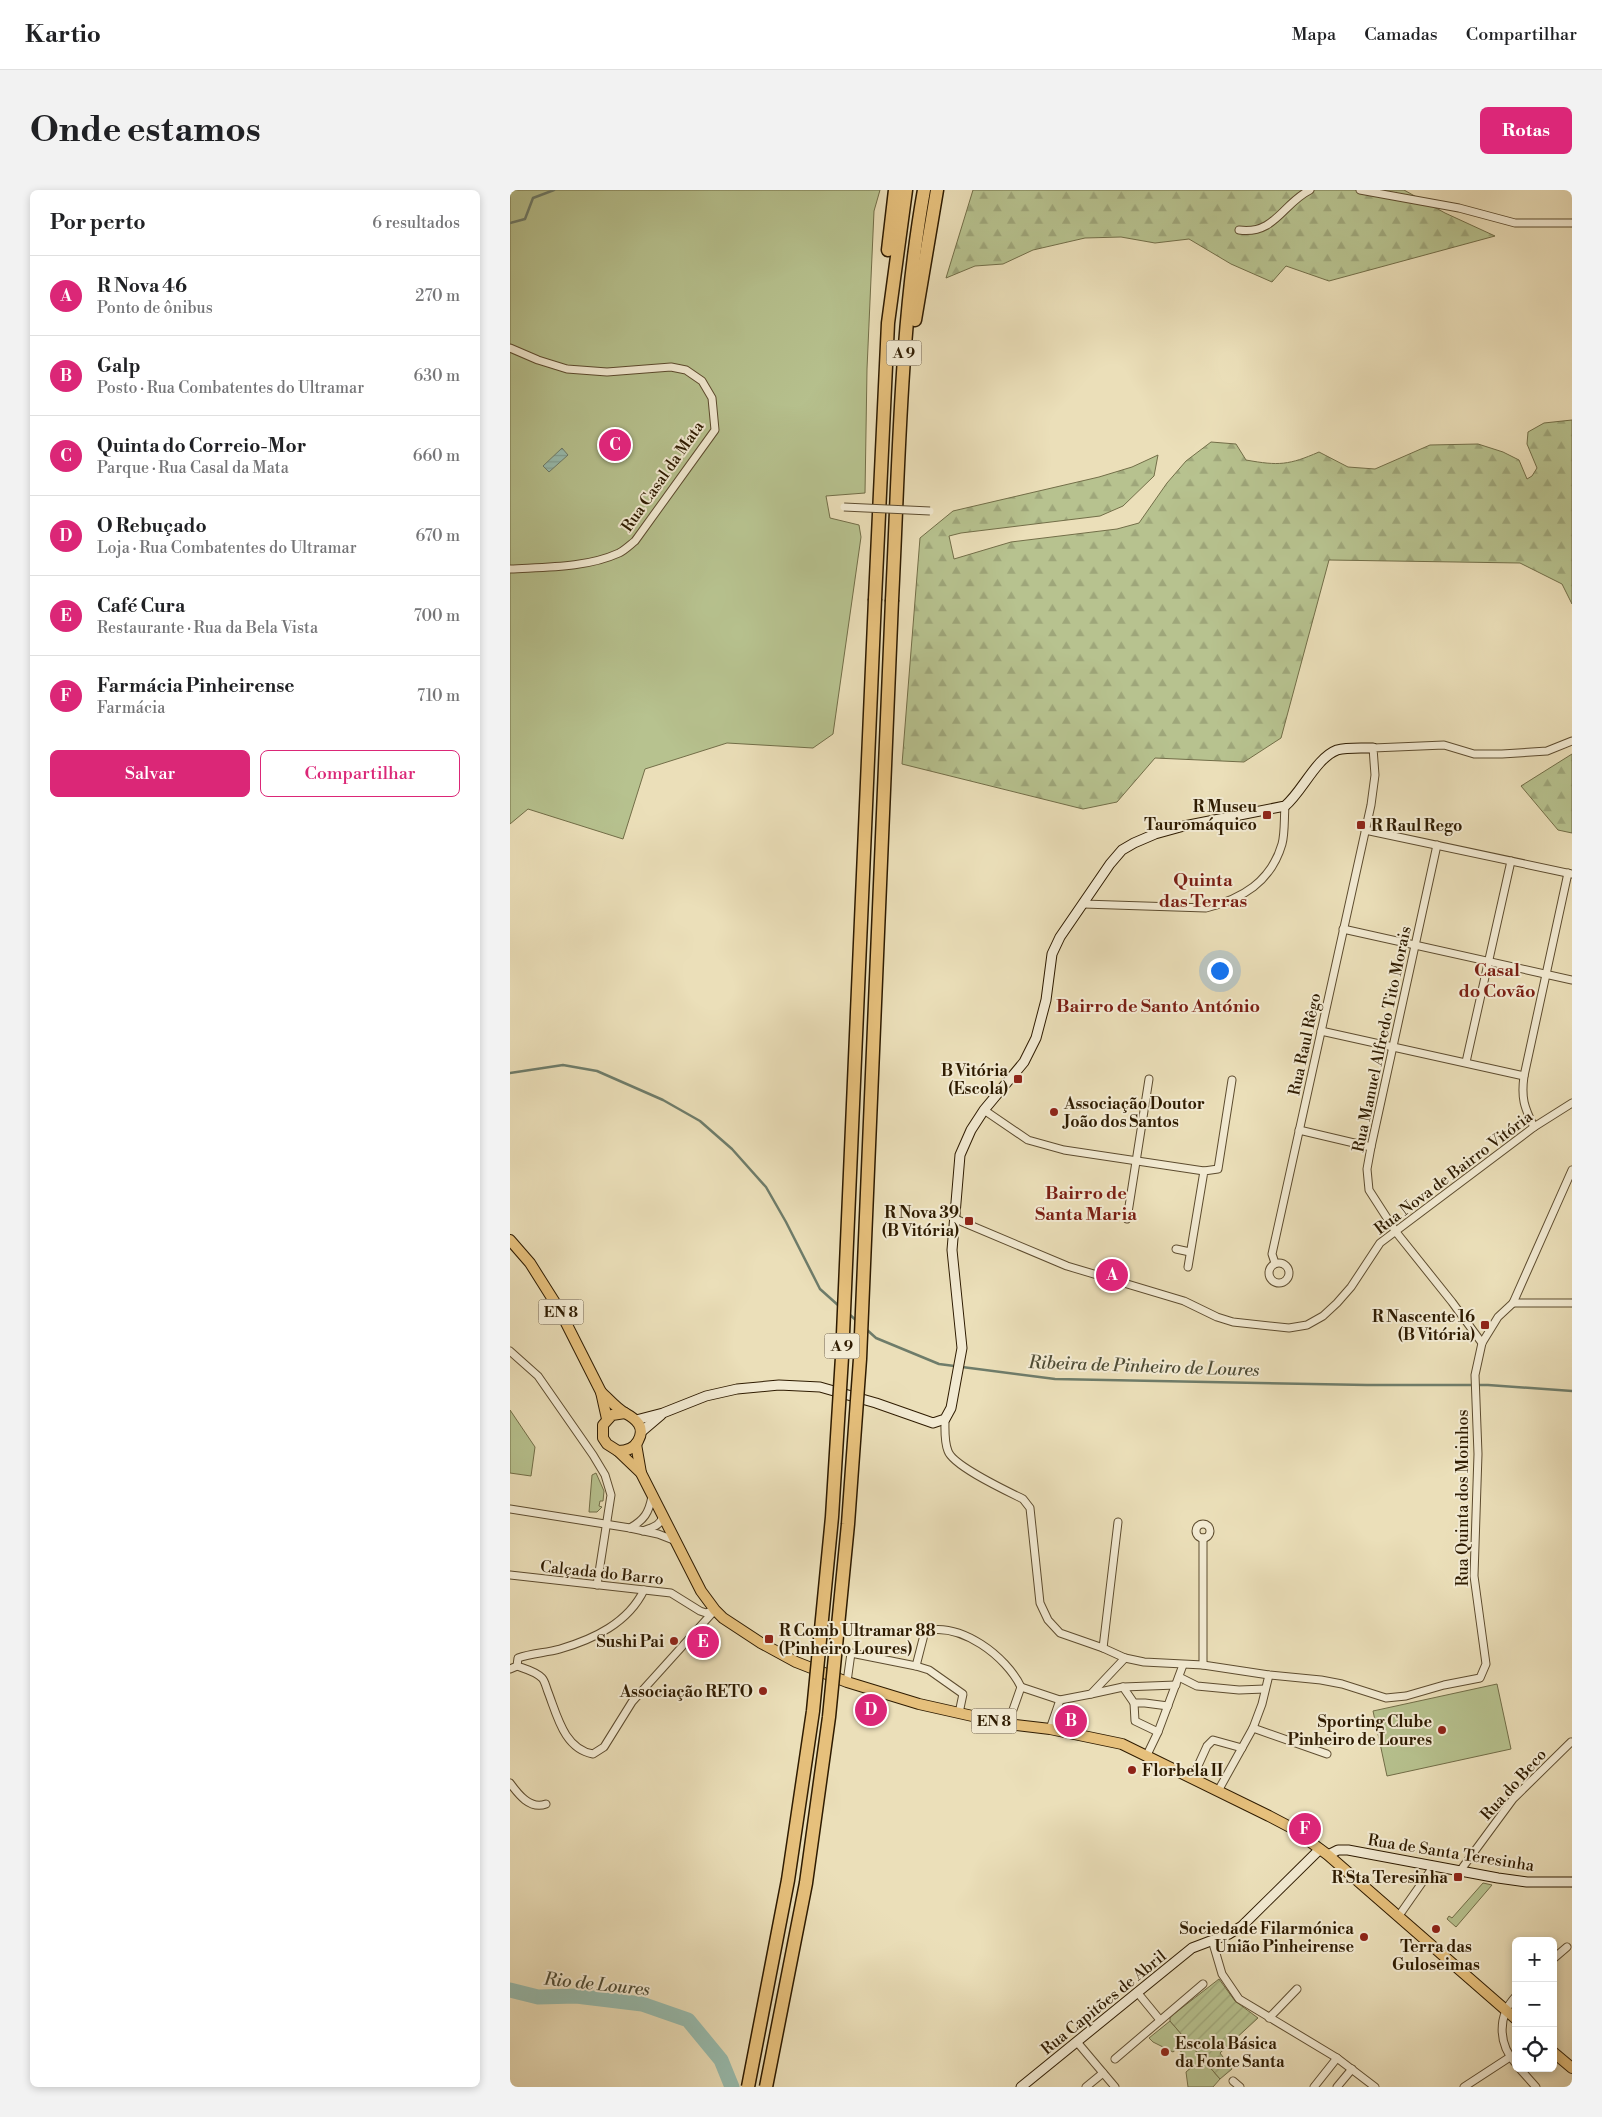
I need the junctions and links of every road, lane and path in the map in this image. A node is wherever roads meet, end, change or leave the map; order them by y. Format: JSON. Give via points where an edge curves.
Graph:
{"nodes":[{"id":1,"x":895,"y":190,"type":"edge"},
{"id":2,"x":906,"y":190,"type":"edge"},
{"id":3,"x":924,"y":190,"type":"edge"},
{"id":4,"x":937,"y":190,"type":"edge"},
{"id":5,"x":1310,"y":190,"type":"edge"},
{"id":6,"x":1360,"y":190,"type":"edge"},
{"id":7,"x":1572,"y":223,"type":"edge"},
{"id":8,"x":1239,"y":230,"type":"dead end"},
{"id":9,"x":510,"y":348,"type":"edge"},
{"id":10,"x":883,"y":405,"type":"junction"},
{"id":11,"x":844,"y":507,"type":"dead end"},
{"id":12,"x":930,"y":511,"type":"dead end"},
{"id":13,"x":896,"y":517,"type":"junction"},
{"id":14,"x":510,"y":569,"type":"edge"},
{"id":15,"x":1572,"y":741,"type":"edge"},
{"id":16,"x":1373,"y":748,"type":"junction"},
{"id":17,"x":1285,"y":806,"type":"junction"},
{"id":18,"x":1365,"y":830,"type":"junction"},
{"id":19,"x":1437,"y":845,"type":"junction"},
{"id":20,"x":1510,"y":861,"type":"junction"},
{"id":21,"x":1570,"y":874,"type":"edge"},
{"id":22,"x":1083,"y":904,"type":"junction"},
{"id":23,"x":1343,"y":929,"type":"junction"},
{"id":24,"x":1416,"y":945,"type":"junction"},
{"id":25,"x":1488,"y":961,"type":"junction"},
{"id":26,"x":1547,"y":974,"type":"junction"},
{"id":27,"x":1572,"y":980,"type":"edge"},
{"id":28,"x":1321,"y":1031,"type":"junction"},
{"id":29,"x":1392,"y":1046,"type":"junction"},
{"id":30,"x":1466,"y":1062,"type":"junction"},
{"id":31,"x":1524,"y":1076,"type":"junction"},
{"id":32,"x":1149,"y":1079,"type":"dead end"},
{"id":33,"x":1232,"y":1080,"type":"dead end"},
{"id":34,"x":1572,"y":1103,"type":"edge"},
{"id":35,"x":984,"y":1110,"type":"junction"},
{"id":36,"x":1534,"y":1127,"type":"junction"},
{"id":37,"x":1299,"y":1130,"type":"junction"},
{"id":38,"x":1371,"y":1147,"type":"junction"},
{"id":39,"x":1137,"y":1161,"type":"junction"},
{"id":40,"x":1572,"y":1170,"type":"edge"},
{"id":41,"x":1204,"y":1172,"type":"junction"},
{"id":42,"x":953,"y":1218,"type":"junction"},
{"id":43,"x":1127,"y":1219,"type":"dead end"},
{"id":44,"x":1396,"y":1232,"type":"junction"},
{"id":45,"x":510,"y":1240,"type":"edge"},
{"id":46,"x":1176,"y":1249,"type":"dead end"},
{"id":47,"x":1190,"y":1252,"type":"junction"},
{"id":48,"x":1275,"y":1263,"type":"dead end"},
{"id":49,"x":1188,"y":1268,"type":"dead end"},
{"id":50,"x":1513,"y":1303,"type":"junction"},
{"id":51,"x":1572,"y":1303,"type":"edge"},
{"id":52,"x":1482,"y":1343,"type":"junction"},
{"id":53,"x":510,"y":1351,"type":"edge"},
{"id":54,"x":601,"y":1392,"type":"junction"},
{"id":55,"x":625,"y":1413,"type":"junction"},
{"id":56,"x":663,"y":1413,"type":"junction"},
{"id":57,"x":607,"y":1419,"type":"junction"},
{"id":58,"x":945,"y":1419,"type":"junction"},
{"id":59,"x":636,"y":1420,"type":"junction"},
{"id":60,"x":641,"y":1432,"type":"junction"},
{"id":61,"x":636,"y":1444,"type":"junction"},
{"id":62,"x":618,"y":1451,"type":"junction"},
{"id":63,"x":641,"y":1473,"type":"junction"},
{"id":64,"x":652,"y":1492,"type":"junction"},
{"id":65,"x":510,"y":1509,"type":"edge"},
{"id":66,"x":663,"y":1515,"type":"junction"},
{"id":67,"x":1118,"y":1522,"type":"dead end"},
{"id":68,"x":606,"y":1524,"type":"junction"},
{"id":69,"x":630,"y":1528,"type":"junction"},
{"id":70,"x":643,"y":1531,"type":"junction"},
{"id":71,"x":1203,"y":1538,"type":"dead end"},
{"id":72,"x":676,"y":1541,"type":"junction"},
{"id":73,"x":510,"y":1575,"type":"edge"},
{"id":74,"x":597,"y":1584,"type":"junction"},
{"id":75,"x":644,"y":1590,"type":"junction"},
{"id":76,"x":714,"y":1610,"type":"junction"},
{"id":77,"x":1103,"y":1648,"type":"junction"},
{"id":78,"x":1125,"y":1658,"type":"junction"},
{"id":79,"x":1183,"y":1665,"type":"junction"},
{"id":80,"x":1203,"y":1665,"type":"junction"},
{"id":81,"x":916,"y":1666,"type":"junction"},
{"id":82,"x":514,"y":1668,"type":"edge"},
{"id":83,"x":1269,"y":1675,"type":"junction"},
{"id":84,"x":1178,"y":1677,"type":"junction"},
{"id":85,"x":847,"y":1682,"type":"junction"},
{"id":86,"x":1176,"y":1685,"type":"junction"},
{"id":87,"x":1126,"y":1687,"type":"junction"},
{"id":88,"x":1021,"y":1688,"type":"junction"},
{"id":89,"x":1265,"y":1689,"type":"junction"},
{"id":90,"x":1091,"y":1694,"type":"junction"},
{"id":91,"x":1060,"y":1700,"type":"junction"},
{"id":92,"x":1134,"y":1704,"type":"junction"},
{"id":93,"x":1168,"y":1706,"type":"junction"},
{"id":94,"x":959,"y":1713,"type":"junction"},
{"id":95,"x":1008,"y":1724,"type":"junction"},
{"id":96,"x":1253,"y":1728,"type":"junction"},
{"id":97,"x":1050,"y":1729,"type":"junction"},
{"id":98,"x":1158,"y":1732,"type":"junction"},
{"id":99,"x":1571,"y":1742,"type":"edge"},
{"id":100,"x":1242,"y":1748,"type":"junction"},
{"id":101,"x":1327,"y":1754,"type":"dead end"},
{"id":102,"x":1146,"y":1757,"type":"junction"},
{"id":103,"x":1192,"y":1778,"type":"junction"},
{"id":104,"x":510,"y":1783,"type":"edge"},
{"id":105,"x":1218,"y":1791,"type":"junction"},
{"id":106,"x":546,"y":1804,"type":"dead end"},
{"id":107,"x":1324,"y":1852,"type":"junction"},
{"id":108,"x":1433,"y":1867,"type":"junction"},
{"id":109,"x":1460,"y":1871,"type":"junction"},
{"id":110,"x":1572,"y":1882,"type":"edge"},
{"id":111,"x":1398,"y":1916,"type":"junction"},
{"id":112,"x":1212,"y":1940,"type":"junction"},
{"id":113,"x":1568,"y":1947,"type":"dead end"},
{"id":114,"x":1557,"y":1955,"type":"edge"},
{"id":115,"x":1203,"y":1984,"type":"dead end"},
{"id":116,"x":1297,"y":1989,"type":"dead end"},
{"id":117,"x":1137,"y":1992,"type":"junction"},
{"id":118,"x":1512,"y":2002,"type":"edge"},
{"id":119,"x":1506,"y":2010,"type":"junction"},
{"id":120,"x":1512,"y":2015,"type":"edge"},
{"id":121,"x":1269,"y":2018,"type":"junction"},
{"id":122,"x":1160,"y":2020,"type":"junction"},
{"id":123,"x":1078,"y":2042,"type":"junction"},
{"id":124,"x":1557,"y":2055,"type":"edge"},
{"id":125,"x":1510,"y":2057,"type":"junction"},
{"id":126,"x":1337,"y":2058,"type":"junction"},
{"id":127,"x":1115,"y":2059,"type":"dead end"},
{"id":128,"x":1512,"y":2059,"type":"edge"},
{"id":129,"x":1572,"y":2068,"type":"edge"},
{"id":130,"x":1352,"y":2069,"type":"junction"},
{"id":131,"x":1523,"y":2072,"type":"edge"},
{"id":132,"x":1103,"y":2073,"type":"junction"},
{"id":133,"x":1233,"y":2081,"type":"dead end"},
{"id":134,"x":748,"y":2087,"type":"edge"},
{"id":135,"x":766,"y":2087,"type":"edge"},
{"id":136,"x":1021,"y":2087,"type":"edge"},
{"id":137,"x":1086,"y":2087,"type":"edge"},
{"id":138,"x":1115,"y":2087,"type":"edge"},
{"id":139,"x":1240,"y":2087,"type":"edge"},
{"id":140,"x":1314,"y":2087,"type":"edge"},
{"id":141,"x":1337,"y":2087,"type":"edge"},
{"id":142,"x":1374,"y":2087,"type":"edge"},
{"id":143,"x":1464,"y":2087,"type":"edge"},
{"id":144,"x":1536,"y":2087,"type":"edge"}],
"edges":[{"from":1,"to":10,"type":"highway","via":[[884,306]]},
{"from":2,"to":10,"type":"highway","number":"A 9","via":[[891,292]]},
{"from":3,"to":13,"type":"highway","number":"A 9","via":[[906,334]]},
{"from":4,"to":13,"type":"highway","via":[[914,327]]},
{"from":5,"to":8,"type":"street","via":[[1299,195],[1280,216],[1264,227]]},
{"from":6,"to":7,"type":"street","via":[[1460,208],[1508,222]]},
{"from":9,"to":14,"type":"street","name":"Rua Casal da Mata","via":[[567,369],[614,372],[671,367],[686,370],[702,381],[712,398],[715,430],[635,540],[621,552],[561,566]]},
{"from":10,"to":134,"type":"highway","number":"A 9","bridge":true,"via":[[832,1517],[813,1711],[792,1852]]},
{"from":11,"to":12,"type":"street","bridge":true},
{"from":13,"to":135,"type":"highway","number":"A 9","bridge":true,"via":[[860,1349],[848,1524],[829,1717],[806,1883]]},
{"from":15,"to":16,"type":"street","via":[[1547,751],[1502,754],[1474,754],[1444,745]]},
{"from":16,"to":17,"type":"street","via":[[1336,750],[1326,757]]},
{"from":16,"to":18,"type":"street","name":"Rua Raul Rêgo","via":[[1375,775]]},
{"from":17,"to":22,"type":"street","via":[[1184,826],[1134,843],[1122,850],[1110,864]]},
{"from":17,"to":22,"type":"street","via":[[1282,843],[1276,858],[1263,879],[1240,897],[1206,908]]},
{"from":18,"to":19,"type":"street"},
{"from":18,"to":23,"type":"street","name":"Rua Raul Rêgo"},
{"from":19,"to":20,"type":"street"},
{"from":19,"to":24,"type":"street","name":"Rua Manuel Alfredo Tito Morais"},
{"from":20,"to":21,"type":"street"},
{"from":20,"to":25,"type":"street"},
{"from":21,"to":26,"type":"street"},
{"from":22,"to":35,"type":"street","via":[[1052,954],[1046,1000],[1036,1038],[1024,1062]]},
{"from":23,"to":24,"type":"street"},
{"from":23,"to":28,"type":"street","name":"Rua Raul Rêgo"},
{"from":24,"to":25,"type":"street"},
{"from":24,"to":29,"type":"street","name":"Rua Manuel Alfredo Tito Morais"},
{"from":25,"to":26,"type":"street"},
{"from":25,"to":30,"type":"street"},
{"from":26,"to":27,"type":"street"},
{"from":26,"to":31,"type":"street"},
{"from":28,"to":29,"type":"street"},
{"from":28,"to":37,"type":"street","name":"Rua Raul Rêgo"},
{"from":29,"to":30,"type":"street"},
{"from":29,"to":38,"type":"street","name":"Rua Manuel Alfredo Tito Morais"},
{"from":30,"to":31,"type":"street"},
{"from":31,"to":36,"type":"street","via":[[1522,1094]]},
{"from":32,"to":39,"type":"street"},
{"from":33,"to":41,"type":"street","via":[[1218,1169]]},
{"from":34,"to":36,"type":"street","name":"Rua Nova de Bairro Vitória"},
{"from":35,"to":39,"type":"street","via":[[1028,1140],[1064,1150]]},
{"from":35,"to":42,"type":"street","via":[[960,1155]]},
{"from":36,"to":44,"type":"street","name":"Rua Nova de Bairro Vitória"},
{"from":37,"to":38,"type":"street"},
{"from":37,"to":48,"type":"street","name":"Rua Raul Rêgo","via":[[1272,1254]]},
{"from":38,"to":44,"type":"street","name":"Rua Manuel Alfredo Tito Morais","via":[[1366,1169],[1369,1190]]},
{"from":39,"to":41,"type":"street"},
{"from":39,"to":43,"type":"street"},
{"from":40,"to":50,"type":"street"},
{"from":41,"to":47,"type":"street"},
{"from":42,"to":44,"type":"street","name":"Rua Nova de Bairro Vitória","via":[[1067,1266],[1184,1301],[1217,1317],[1233,1322],[1289,1328],[1307,1325],[1323,1316],[1337,1303],[1380,1243]]},
{"from":42,"to":58,"type":"street","via":[[952,1250],[961,1356],[951,1408]]},
{"from":44,"to":52,"type":"street","name":"Rua Manuel Alfredo Tito Morais"},
{"from":45,"to":54,"type":"main road","number":"EN 8","via":[[546,1286]]},
{"from":46,"to":47,"type":"street"},
{"from":47,"to":49,"type":"street"},
{"from":50,"to":51,"type":"street"},
{"from":50,"to":52,"type":"street","name":"Rua Quinta dos Moinhos","via":[[1498,1317]]},
{"from":52,"to":83,"type":"street","name":"Rua Quinta dos Moinhos","via":[[1475,1375],[1478,1454],[1474,1576],[1486,1664],[1484,1674],[1480,1678],[1386,1698],[1328,1681]]},
{"from":53,"to":68,"type":"street","via":[[538,1376],[605,1475],[611,1495]]},
{"from":54,"to":55,"type":"main road","number":"EN 8"},
{"from":54,"to":57,"type":"main road","number":"EN 8"},
{"from":55,"to":57,"type":"main road"},
{"from":55,"to":59,"type":"main road","number":"EN 8"},
{"from":56,"to":58,"type":"street","via":[[722,1392],[779,1385],[820,1387],[932,1423]]},
{"from":56,"to":59,"type":"street"},
{"from":56,"to":60,"type":"street"},
{"from":57,"to":62,"type":"main road","number":"EN 8","via":[[603,1425],[603,1438]]},
{"from":58,"to":77,"type":"street","name":"Rua Quinta dos Moinhos","via":[[948,1453],[957,1464],[1023,1499],[1030,1508],[1040,1603],[1048,1620],[1060,1633]]},
{"from":59,"to":60,"type":"main road"},
{"from":60,"to":61,"type":"main road"},
{"from":61,"to":62,"type":"main road","via":[[625,1451]]},
{"from":61,"to":63,"type":"main road","number":"EN 8"},
{"from":62,"to":63,"type":"main road","number":"EN 8"},
{"from":63,"to":64,"type":"main road","number":"EN 8"},
{"from":64,"to":66,"type":"main road","number":"EN 8"},
{"from":64,"to":69,"type":"street","via":[[648,1514]]},
{"from":65,"to":68,"type":"street"},
{"from":66,"to":70,"type":"street","via":[[657,1526]]},
{"from":66,"to":72,"type":"main road","number":"EN 8"},
{"from":67,"to":77,"type":"street"},
{"from":68,"to":69,"type":"street"},
{"from":68,"to":74,"type":"street"},
{"from":69,"to":70,"type":"street"},
{"from":70,"to":72,"type":"street"},
{"from":71,"to":80,"type":"street"},
{"from":72,"to":76,"type":"main road","number":"EN 8"},
{"from":73,"to":74,"type":"street","name":"Calçada do Barro"},
{"from":74,"to":75,"type":"street","name":"Calçada do Barro"},
{"from":75,"to":76,"type":"street","name":"Calçada do Barro","via":[[671,1593],[706,1613]]},
{"from":75,"to":82,"type":"street","via":[[637,1605],[601,1634],[559,1649],[518,1658]]},
{"from":76,"to":82,"type":"street","via":[[632,1702],[604,1747],[593,1754],[575,1747],[563,1730],[543,1678],[528,1669]]},
{"from":76,"to":85,"type":"main road","number":"EN 8","via":[[796,1662]]},
{"from":77,"to":78,"type":"street","name":"Rua Quinta dos Moinhos"},
{"from":78,"to":79,"type":"street","name":"Rua Quinta dos Moinhos"},
{"from":78,"to":90,"type":"street"},
{"from":79,"to":80,"type":"street","name":"Rua Quinta dos Moinhos"},
{"from":79,"to":84,"type":"street"},
{"from":80,"to":83,"type":"street","name":"Rua Quinta dos Moinhos"},
{"from":81,"to":85,"type":"street","via":[[851,1653]]},
{"from":81,"to":88,"type":"street","via":[[925,1631],[938,1628],[973,1638],[991,1650]]},
{"from":81,"to":94,"type":"street","via":[[929,1670],[964,1694]]},
{"from":83,"to":89,"type":"street"},
{"from":84,"to":86,"type":"street"},
{"from":84,"to":89,"type":"street","via":[[1197,1686]]},
{"from":85,"to":94,"type":"main road","number":"EN 8"},
{"from":86,"to":87,"type":"street"},
{"from":86,"to":93,"type":"street"},
{"from":87,"to":90,"type":"street"},
{"from":87,"to":92,"type":"street"},
{"from":88,"to":91,"type":"street"},
{"from":88,"to":95,"type":"street"},
{"from":89,"to":96,"type":"street"},
{"from":90,"to":91,"type":"street"},
{"from":91,"to":97,"type":"street"},
{"from":92,"to":93,"type":"street","via":[[1145,1702]]},
{"from":92,"to":98,"type":"street","via":[[1135,1721]]},
{"from":93,"to":98,"type":"street"},
{"from":94,"to":95,"type":"main road","number":"EN 8"},
{"from":95,"to":97,"type":"main road","number":"EN 8"},
{"from":96,"to":100,"type":"street"},
{"from":96,"to":101,"type":"street"},
{"from":97,"to":102,"type":"main road","number":"EN 8","via":[[1122,1744]]},
{"from":98,"to":102,"type":"street"},
{"from":99,"to":109,"type":"street","name":"Rua do Beco","via":[[1513,1799]]},
{"from":100,"to":103,"type":"street","via":[[1213,1740],[1206,1746]]},
{"from":100,"to":105,"type":"street"},
{"from":102,"to":103,"type":"main road","number":"EN 8"},
{"from":103,"to":105,"type":"main road","number":"EN 8"},
{"from":104,"to":106,"type":"street","via":[[526,1801],[541,1806]]},
{"from":105,"to":107,"type":"main road","number":"EN 8","via":[[1290,1827]]},
{"from":107,"to":108,"type":"street","name":"Rua de Santa Teresinha","via":[[1348,1850]]},
{"from":107,"to":111,"type":"main road","number":"EN 8"},
{"from":107,"to":112,"type":"street","name":"Rua Capitões de Abril","via":[[1242,1926]]},
{"from":108,"to":109,"type":"street","name":"Rua de Santa Teresinha"},
{"from":108,"to":111,"type":"street"},
{"from":109,"to":110,"type":"street","name":"Rua de Santa Teresinha","via":[[1527,1882]]},
{"from":111,"to":119,"type":"main road","number":"EN 8"},
{"from":112,"to":117,"type":"street","name":"Rua Capitões de Abril","via":[[1192,1948]]},
{"from":112,"to":121,"type":"street","via":[[1222,1974],[1239,1999]]},
{"from":113,"to":114,"type":"street"},
{"from":115,"to":122,"type":"street"},
{"from":116,"to":121,"type":"street"},
{"from":117,"to":122,"type":"street"},
{"from":117,"to":123,"type":"street","name":"Rua Capitões de Abril"},
{"from":118,"to":119,"type":"street"},
{"from":119,"to":120,"type":"main road","number":"EN 8"},
{"from":119,"to":125,"type":"street","via":[[1501,2033]]},
{"from":121,"to":126,"type":"street"},
{"from":122,"to":127,"type":"street"},
{"from":123,"to":132,"type":"street"},
{"from":123,"to":136,"type":"street","name":"Rua Capitões de Abril"},
{"from":124,"to":129,"type":"main road"},
{"from":125,"to":128,"type":"street"},
{"from":125,"to":143,"type":"street"},
{"from":126,"to":130,"type":"street"},
{"from":126,"to":140,"type":"street"},
{"from":130,"to":141,"type":"street"},
{"from":130,"to":142,"type":"street"},
{"from":131,"to":144,"type":"street"},
{"from":132,"to":137,"type":"street"},
{"from":132,"to":138,"type":"street"},
{"from":133,"to":139,"type":"street"}]}
